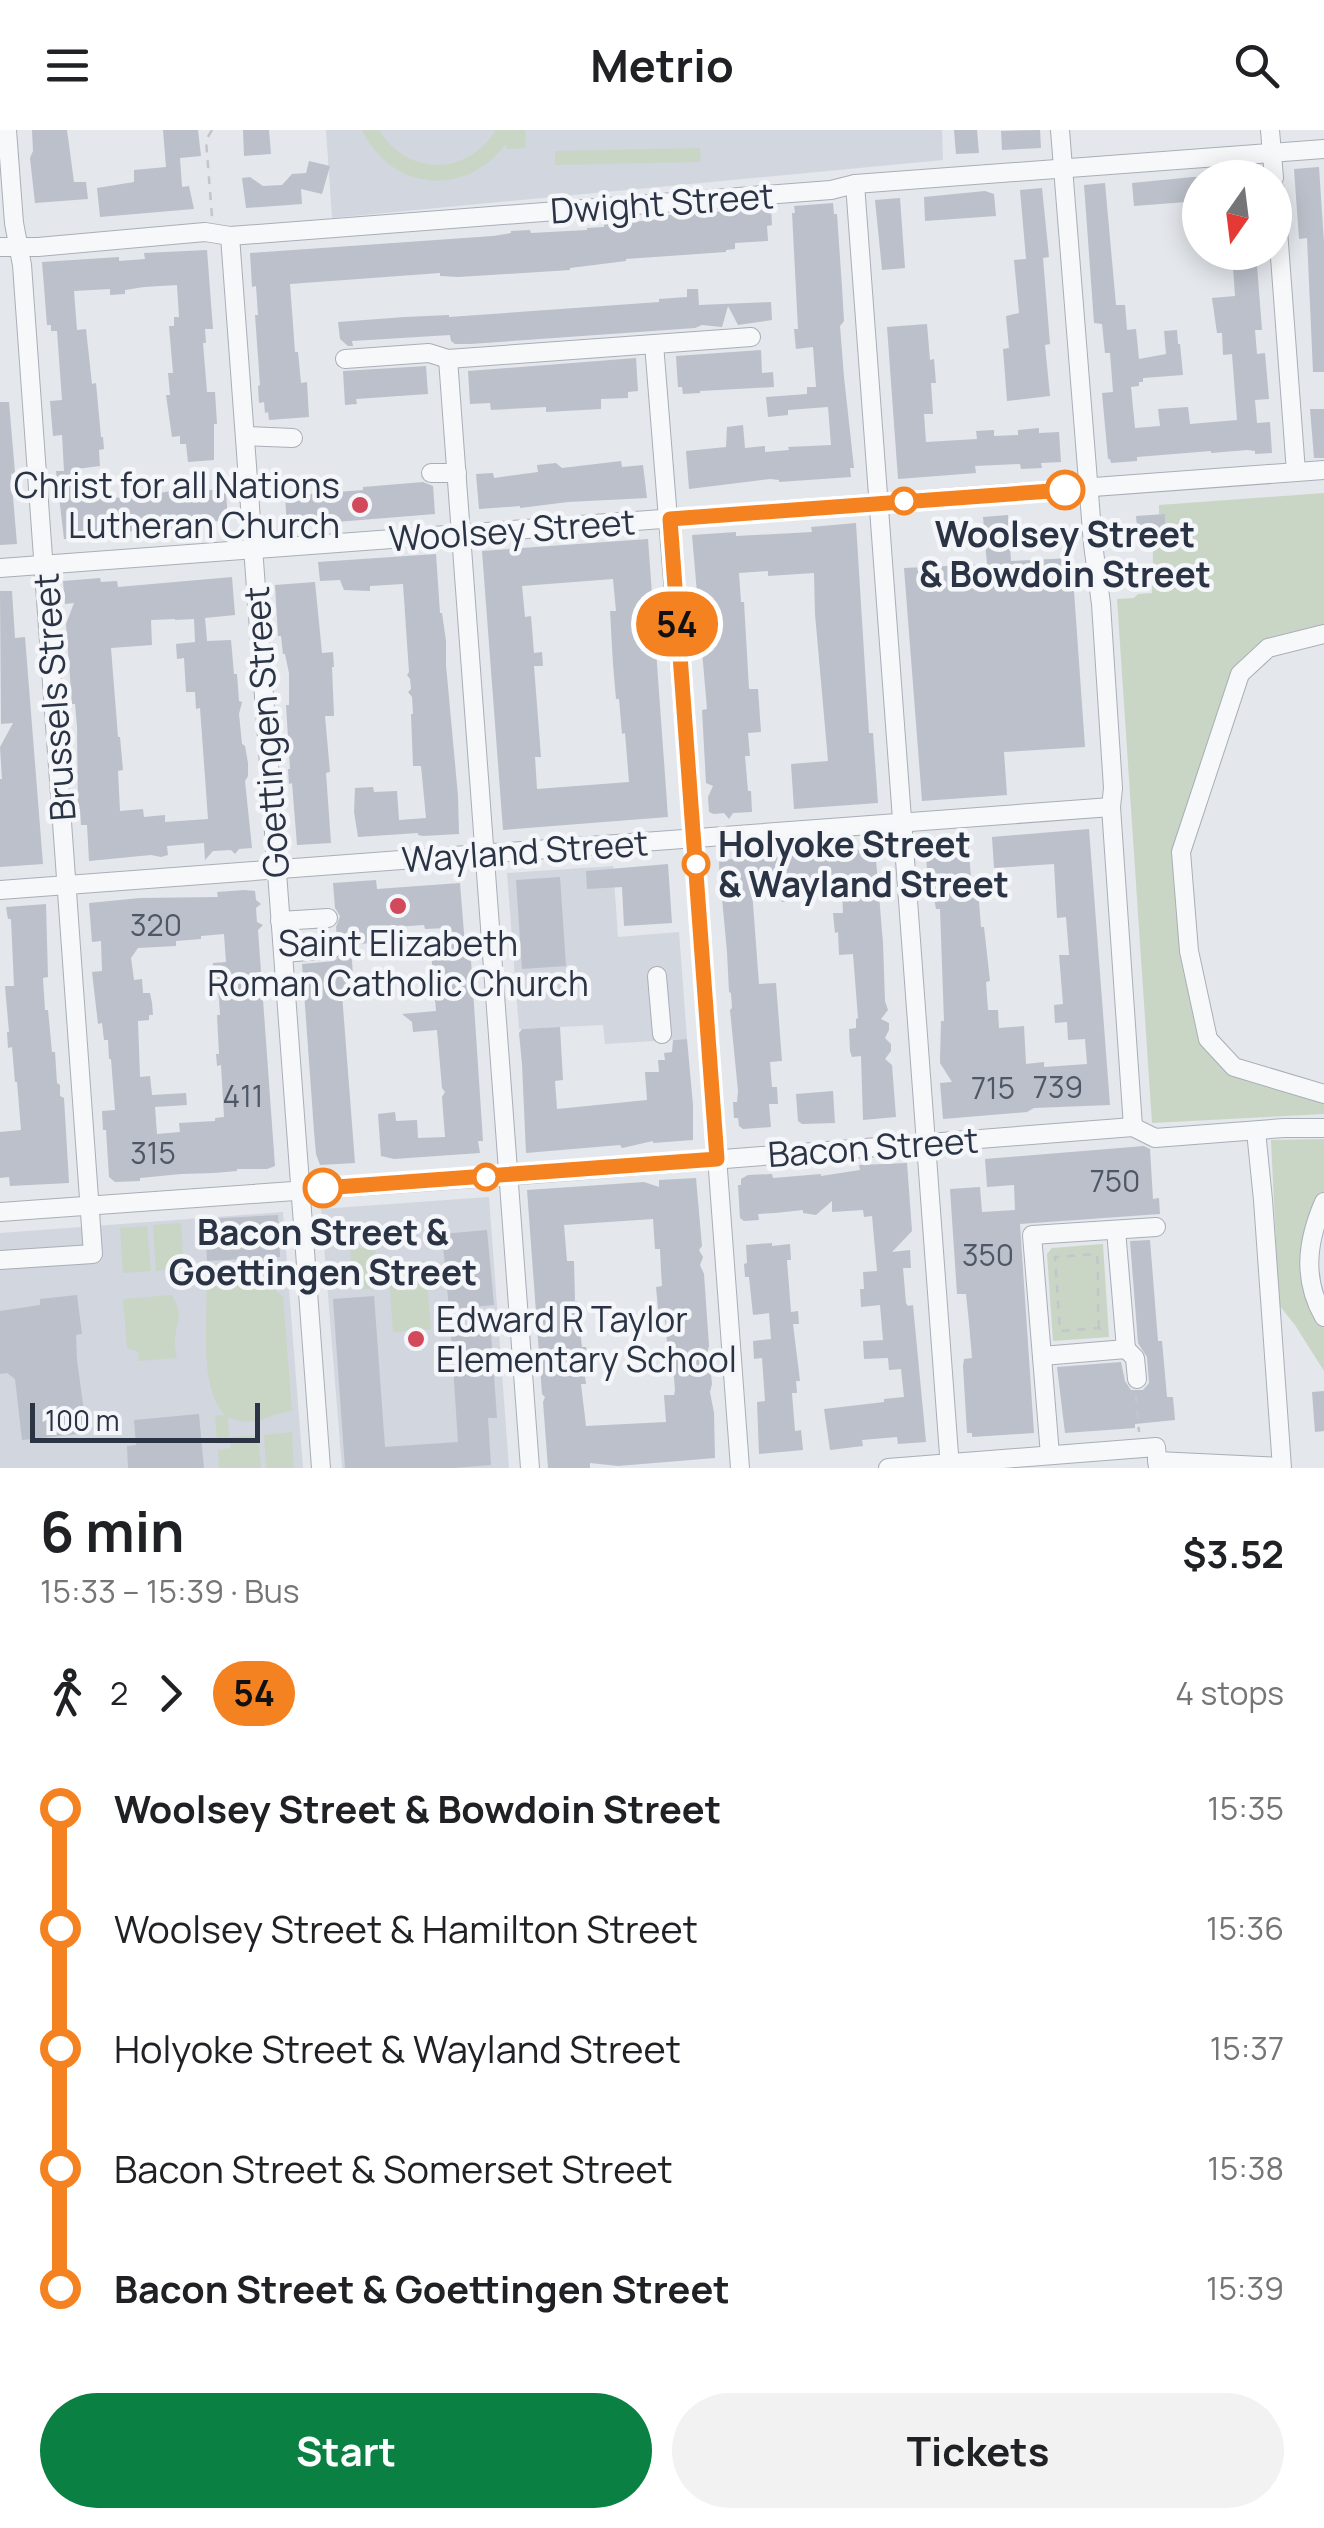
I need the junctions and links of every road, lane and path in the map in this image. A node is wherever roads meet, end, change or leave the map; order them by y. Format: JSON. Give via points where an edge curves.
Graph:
{"nodes":[{"id":1,"x":8,"y":130,"type":"edge"},
{"id":2,"x":212,"y":130,"type":"edge"},
{"id":3,"x":1060,"y":130,"type":"edge"},
{"id":4,"x":1270,"y":130,"type":"edge"},
{"id":5,"x":1324,"y":149,"type":"edge"},
{"id":6,"x":1272,"y":153,"type":"junction"},
{"id":7,"x":1273,"y":160,"type":"edge"},
{"id":8,"x":1063,"y":167,"type":"junction"},
{"id":9,"x":855,"y":184,"type":"junction"},
{"id":10,"x":222,"y":234,"type":"junction"},
{"id":11,"x":9,"y":247,"type":"edge"},
{"id":12,"x":1281,"y":270,"type":"edge"},
{"id":13,"x":751,"y":337,"type":"dead end"},
{"id":14,"x":654,"y":344,"type":"junction"},
{"id":15,"x":345,"y":358,"type":"dead end"},
{"id":16,"x":448,"y":359,"type":"junction"},
{"id":17,"x":245,"y":436,"type":"junction"},
{"id":18,"x":293,"y":438,"type":"dead end"},
{"id":19,"x":1324,"y":470,"type":"edge"},
{"id":20,"x":1296,"y":472,"type":"junction"},
{"id":21,"x":431,"y":473,"type":"dead end"},
{"id":22,"x":457,"y":473,"type":"junction"},
{"id":23,"x":1088,"y":488,"type":"junction"},
{"id":24,"x":879,"y":503,"type":"junction"},
{"id":25,"x":670,"y":519,"type":"junction"},
{"id":26,"x":461,"y":534,"type":"junction"},
{"id":27,"x":253,"y":550,"type":"junction"},
{"id":28,"x":44,"y":565,"type":"junction"},
{"id":29,"x":0,"y":568,"type":"edge"},
{"id":30,"x":1324,"y":634,"type":"edge"},
{"id":31,"x":1111,"y":807,"type":"junction"},
{"id":32,"x":902,"y":823,"type":"junction"},
{"id":33,"x":694,"y":839,"type":"junction"},
{"id":34,"x":485,"y":854,"type":"junction"},
{"id":35,"x":276,"y":870,"type":"junction"},
{"id":36,"x":68,"y":885,"type":"junction"},
{"id":37,"x":0,"y":890,"type":"edge"},
{"id":38,"x":328,"y":918,"type":"dead end"},
{"id":39,"x":280,"y":921,"type":"junction"},
{"id":40,"x":332,"y":949,"type":"dead end"},
{"id":41,"x":283,"y":953,"type":"junction"},
{"id":42,"x":657,"y":976,"type":"dead end"},
{"id":43,"x":662,"y":1034,"type":"dead end"},
{"id":44,"x":1324,"y":1094,"type":"edge"},
{"id":45,"x":1133,"y":1127,"type":"junction"},
{"id":46,"x":1324,"y":1128,"type":"edge"},
{"id":47,"x":1256,"y":1130,"type":"junction"},
{"id":48,"x":925,"y":1144,"type":"junction"},
{"id":49,"x":717,"y":1159,"type":"junction"},
{"id":50,"x":509,"y":1176,"type":"junction"},
{"id":51,"x":300,"y":1190,"type":"junction"},
{"id":52,"x":1324,"y":1202,"type":"edge"},
{"id":53,"x":91,"y":1206,"type":"junction"},
{"id":54,"x":0,"y":1212,"type":"edge"},
{"id":55,"x":1156,"y":1227,"type":"dead end"},
{"id":56,"x":1116,"y":1230,"type":"junction"},
{"id":57,"x":0,"y":1260,"type":"edge"},
{"id":58,"x":1324,"y":1317,"type":"edge"},
{"id":59,"x":1099,"y":1328,"type":"joint"},
{"id":60,"x":1126,"y":1349,"type":"junction"},
{"id":61,"x":1042,"y":1356,"type":"junction"},
{"id":62,"x":1136,"y":1379,"type":"joint"},
{"id":63,"x":1050,"y":1456,"type":"junction"},
{"id":64,"x":1153,"y":1456,"type":"edge"},
{"id":65,"x":950,"y":1466,"type":"edge"},
{"id":66,"x":321,"y":1468,"type":"edge"},
{"id":67,"x":530,"y":1468,"type":"edge"},
{"id":68,"x":740,"y":1468,"type":"edge"},
{"id":69,"x":888,"y":1468,"type":"edge"},
{"id":70,"x":1282,"y":1468,"type":"edge"}],
"edges":[{"from":1,"to":11,"type":"street","name":"Brussels Street","via":[[14,224]]},
{"from":2,"to":10,"type":"path","via":[[206,140]]},
{"from":3,"to":8,"type":"street"},
{"from":4,"to":6,"type":"street"},
{"from":5,"to":6,"type":"street","name":"Dwight Street"},
{"from":6,"to":7,"type":"street"},
{"from":6,"to":8,"type":"street","name":"Dwight Street"},
{"from":8,"to":9,"type":"street","name":"Dwight Street"},
{"from":8,"to":23,"type":"street"},
{"from":9,"to":10,"type":"street","name":"Dwight Street"},
{"from":9,"to":24,"type":"street"},
{"from":10,"to":11,"type":"street","name":"Dwight Street"},
{"from":10,"to":17,"type":"street","name":"Goettingen Street"},
{"from":11,"to":28,"type":"street","name":"Brussels Street","via":[[22,265]]},
{"from":12,"to":20,"type":"street"},
{"from":13,"to":14,"type":"street"},
{"from":14,"to":16,"type":"street"},
{"from":14,"to":25,"type":"street"},
{"from":15,"to":16,"type":"street","via":[[428,353]]},
{"from":16,"to":22,"type":"street"},
{"from":17,"to":18,"type":"street"},
{"from":17,"to":27,"type":"street","name":"Goettingen Street"},
{"from":19,"to":20,"type":"street","name":"Woolsey Street"},
{"from":20,"to":23,"type":"street","name":"Woolsey Street"},
{"from":21,"to":22,"type":"street"},
{"from":22,"to":26,"type":"street"},
{"from":23,"to":24,"type":"street","name":"Woolsey Street"},
{"from":23,"to":31,"type":"street"},
{"from":24,"to":25,"type":"street","name":"Woolsey Street"},
{"from":24,"to":32,"type":"street"},
{"from":25,"to":26,"type":"street","name":"Woolsey Street"},
{"from":25,"to":33,"type":"street"},
{"from":26,"to":27,"type":"street","name":"Woolsey Street"},
{"from":26,"to":34,"type":"street"},
{"from":27,"to":28,"type":"street","name":"Woolsey Street"},
{"from":27,"to":35,"type":"street","name":"Goettingen Street"},
{"from":28,"to":29,"type":"street","name":"Woolsey Street"},
{"from":28,"to":36,"type":"street","name":"Brussels Street"},
{"from":30,"to":44,"type":"street","via":[[1268,648],[1240,674],[1181,852],[1189,951],[1208,1039],[1234,1067]]},
{"from":31,"to":32,"type":"street","name":"Wayland Street"},
{"from":31,"to":45,"type":"street"},
{"from":32,"to":33,"type":"street","name":"Wayland Street"},
{"from":32,"to":48,"type":"street"},
{"from":33,"to":34,"type":"street","name":"Wayland Street"},
{"from":33,"to":49,"type":"street"},
{"from":34,"to":35,"type":"street","name":"Wayland Street"},
{"from":34,"to":50,"type":"street"},
{"from":35,"to":36,"type":"street","name":"Wayland Street"},
{"from":35,"to":39,"type":"street","name":"Goettingen Street"},
{"from":36,"to":37,"type":"street","name":"Wayland Street"},
{"from":36,"to":53,"type":"street","name":"Brussels Street"},
{"from":38,"to":39,"type":"street"},
{"from":39,"to":41,"type":"street","name":"Goettingen Street"},
{"from":40,"to":41,"type":"street"},
{"from":41,"to":51,"type":"street","name":"Goettingen Street"},
{"from":42,"to":43,"type":"street"},
{"from":45,"to":47,"type":"street","name":"Bacon Street","via":[[1155,1138]]},
{"from":45,"to":48,"type":"street","name":"Bacon Street"},
{"from":46,"to":47,"type":"street","name":"Bacon Street"},
{"from":47,"to":70,"type":"street"},
{"from":48,"to":49,"type":"street","name":"Bacon Street"},
{"from":48,"to":65,"type":"street"},
{"from":49,"to":50,"type":"street","name":"Bacon Street"},
{"from":49,"to":68,"type":"street"},
{"from":50,"to":51,"type":"street","name":"Bacon Street"},
{"from":50,"to":67,"type":"street"},
{"from":51,"to":53,"type":"street","name":"Bacon Street"},
{"from":51,"to":66,"type":"street","name":"Goettingen Street"},
{"from":52,"to":58,"type":"street","via":[[1309,1254],[1312,1296]]},
{"from":53,"to":54,"type":"street","name":"Bacon Street"},
{"from":53,"to":57,"type":"street","name":"Brussels Street","via":[[93,1254]]},
{"from":55,"to":56,"type":"street"},
{"from":56,"to":60,"type":"street"},
{"from":56,"to":61,"type":"street","via":[[1032,1235]]},
{"from":59,"to":59,"type":"path","via":[[1060,1330],[1055,1257],[1097,1254]]},
{"from":60,"to":61,"type":"street"},
{"from":60,"to":62,"type":"street","via":[[1135,1358]]},
{"from":61,"to":63,"type":"street"},
{"from":62,"to":64,"type":"path"},
{"from":63,"to":64,"type":"street"},
{"from":63,"to":65,"type":"street"},
{"from":64,"to":70,"type":"street"},
{"from":65,"to":69,"type":"street"}]}
